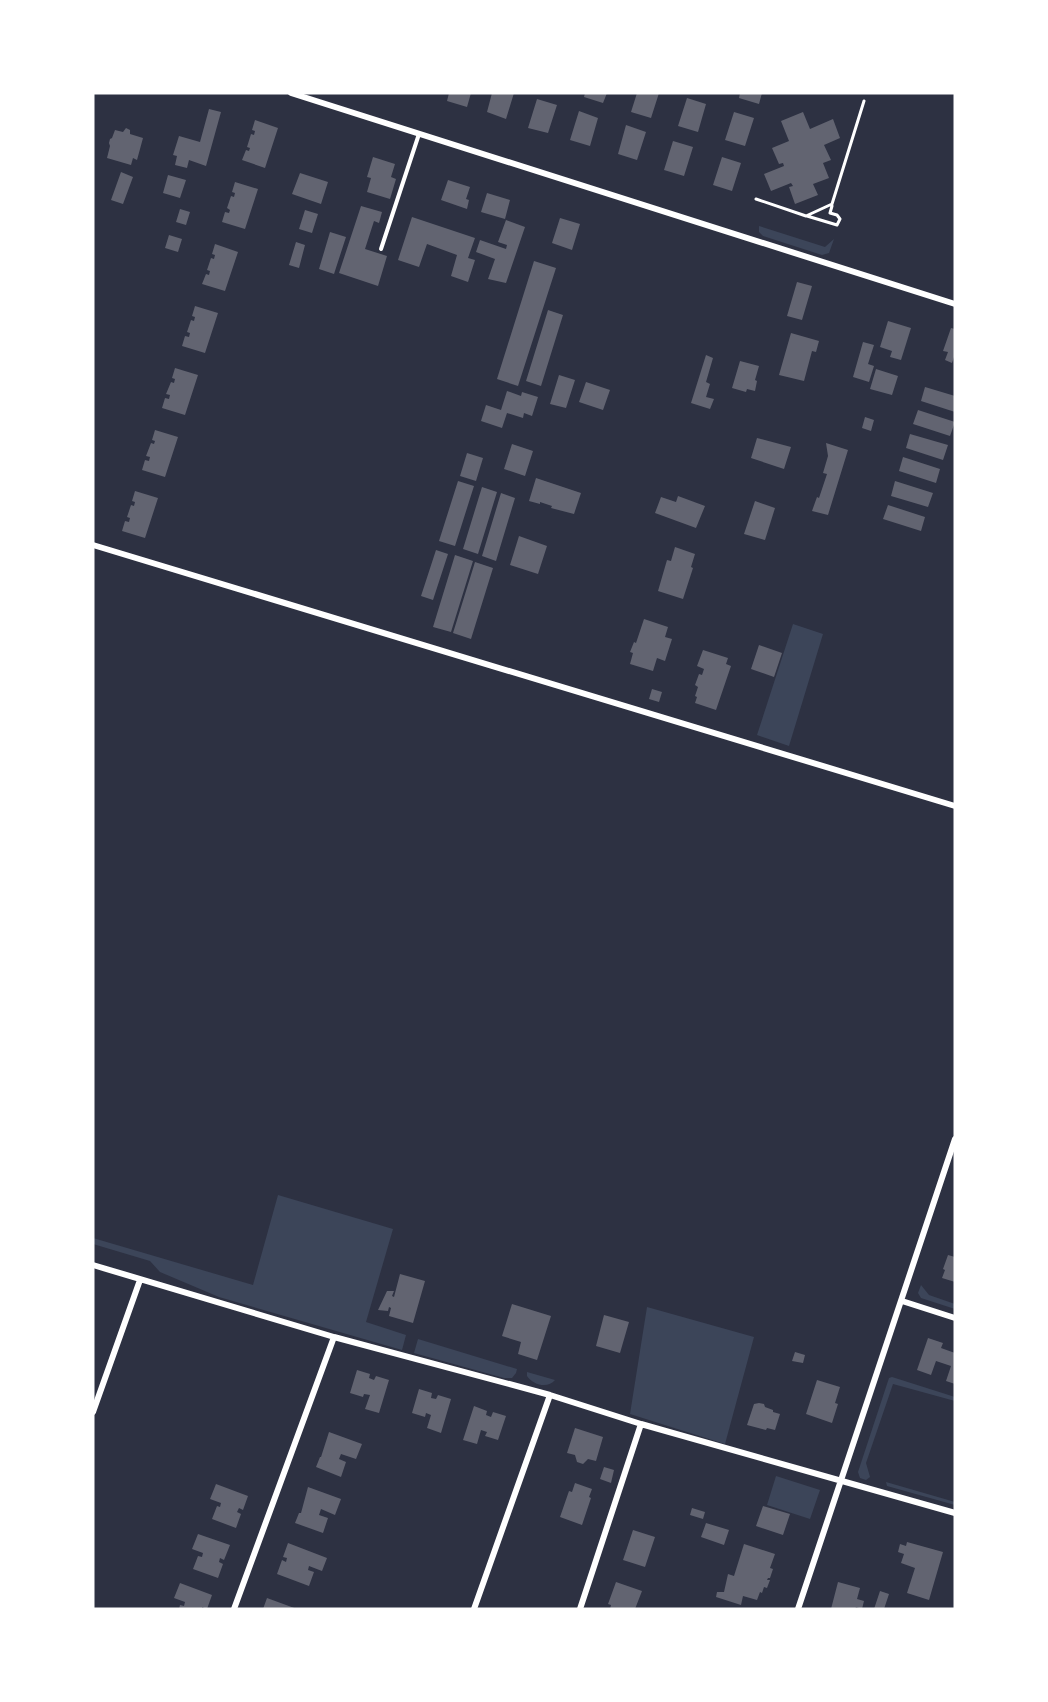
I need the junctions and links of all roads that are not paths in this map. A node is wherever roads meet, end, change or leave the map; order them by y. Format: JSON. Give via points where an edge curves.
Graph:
{"nodes":[{"id":1,"x":291,"y":93,"type":"edge"},
{"id":2,"x":419,"y":134,"type":"junction"},
{"id":3,"x":381,"y":249,"type":"dead end"},
{"id":4,"x":955,"y":304,"type":"edge"},
{"id":5,"x":93,"y":545,"type":"edge"},
{"id":6,"x":955,"y":806,"type":"edge"},
{"id":7,"x":955,"y":1139,"type":"edge"},
{"id":8,"x":93,"y":1265,"type":"edge"},
{"id":9,"x":140,"y":1280,"type":"junction"},
{"id":10,"x":902,"y":1301,"type":"junction"},
{"id":11,"x":955,"y":1318,"type":"edge"},
{"id":12,"x":334,"y":1337,"type":"junction"},
{"id":13,"x":550,"y":1395,"type":"junction"},
{"id":14,"x":93,"y":1412,"type":"edge"},
{"id":15,"x":640,"y":1424,"type":"junction"},
{"id":16,"x":841,"y":1481,"type":"junction"},
{"id":17,"x":955,"y":1513,"type":"edge"},
{"id":18,"x":234,"y":1609,"type":"edge"},
{"id":19,"x":474,"y":1609,"type":"edge"},
{"id":20,"x":580,"y":1609,"type":"edge"},
{"id":21,"x":798,"y":1609,"type":"edge"}],
"edges":[{"from":1,"to":2,"type":"street"},
{"from":2,"to":3,"type":"lane"},
{"from":2,"to":4,"type":"street"},
{"from":5,"to":6,"type":"street"},
{"from":7,"to":10,"type":"street"},
{"from":8,"to":9,"type":"street"},
{"from":9,"to":12,"type":"street"},
{"from":9,"to":14,"type":"street"},
{"from":10,"to":11,"type":"street"},
{"from":10,"to":16,"type":"street"},
{"from":12,"to":13,"type":"street"},
{"from":12,"to":18,"type":"street"},
{"from":13,"to":15,"type":"street"},
{"from":13,"to":19,"type":"street"},
{"from":15,"to":16,"type":"street"},
{"from":15,"to":20,"type":"street"},
{"from":16,"to":17,"type":"street"},
{"from":16,"to":21,"type":"street"}]}
